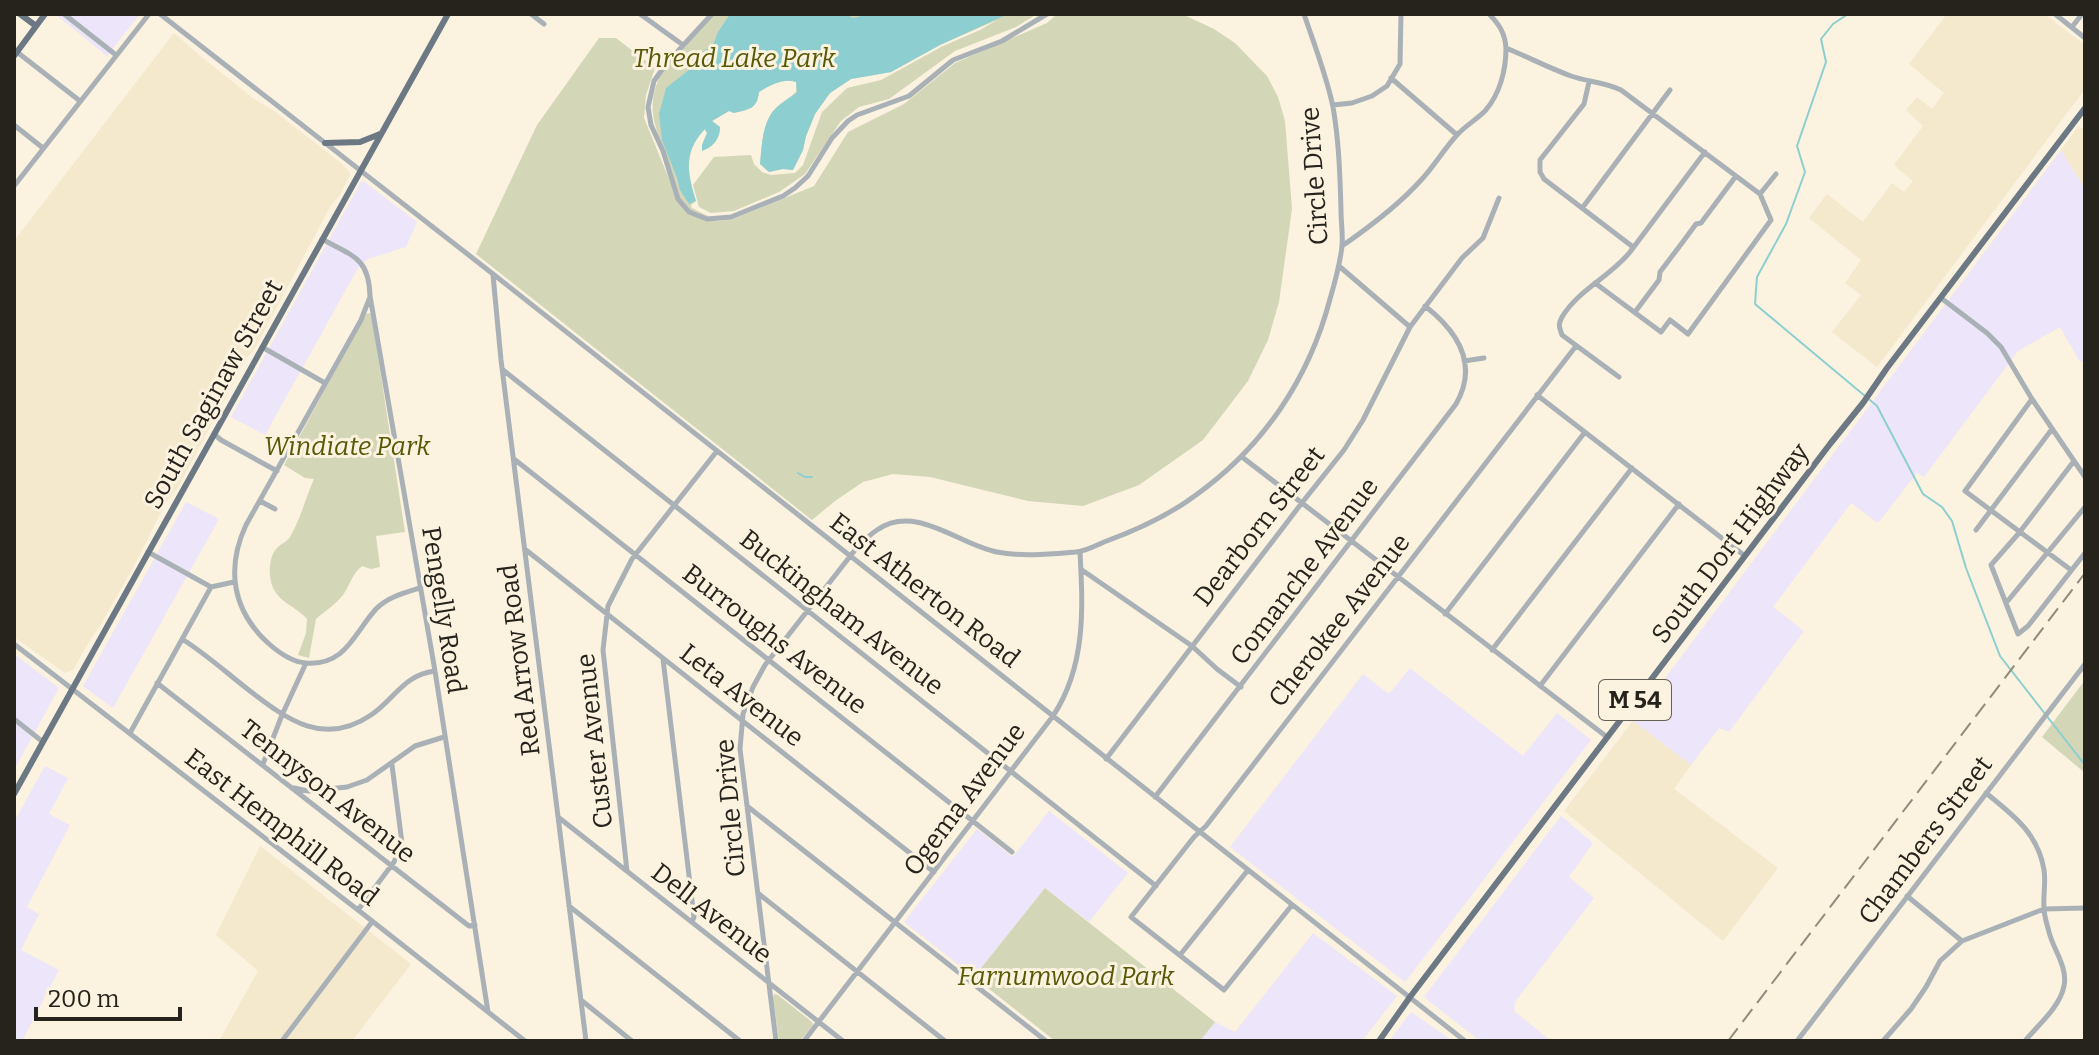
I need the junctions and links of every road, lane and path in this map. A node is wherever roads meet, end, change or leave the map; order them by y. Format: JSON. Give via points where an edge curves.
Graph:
{"nodes":[{"id":1,"x":20,"y":14,"type":"edge"},
{"id":2,"x":45,"y":14,"type":"edge"},
{"id":3,"x":64,"y":14,"type":"edge"},
{"id":4,"x":149,"y":14,"type":"edge"},
{"id":5,"x":160,"y":14,"type":"edge"},
{"id":6,"x":448,"y":14,"type":"edge"},
{"id":7,"x":531,"y":14,"type":"edge"},
{"id":8,"x":640,"y":14,"type":"edge"},
{"id":9,"x":712,"y":14,"type":"edge"},
{"id":10,"x":1047,"y":14,"type":"edge"},
{"id":11,"x":1304,"y":14,"type":"edge"},
{"id":12,"x":1401,"y":14,"type":"edge"},
{"id":13,"x":1489,"y":14,"type":"edge"},
{"id":14,"x":2055,"y":14,"type":"edge"},
{"id":15,"x":2082,"y":14,"type":"edge"},
{"id":16,"x":544,"y":24,"type":"dead end"},
{"id":17,"x":36,"y":26,"type":"junction"},
{"id":18,"x":2072,"y":27,"type":"junction"},
{"id":19,"x":2085,"y":38,"type":"edge"},
{"id":20,"x":683,"y":45,"type":"junction"},
{"id":21,"x":1506,"y":48,"type":"junction"},
{"id":22,"x":16,"y":54,"type":"edge"},
{"id":23,"x":116,"y":55,"type":"junction"},
{"id":24,"x":1391,"y":78,"type":"junction"},
{"id":25,"x":1589,"y":82,"type":"junction"},
{"id":26,"x":1670,"y":90,"type":"dead end"},
{"id":27,"x":80,"y":101,"type":"junction"},
{"id":28,"x":1333,"y":105,"type":"junction"},
{"id":29,"x":2085,"y":108,"type":"edge"},
{"id":30,"x":1654,"y":113,"type":"junction"},
{"id":31,"x":14,"y":125,"type":"edge"},
{"id":32,"x":380,"y":134,"type":"junction"},
{"id":33,"x":1457,"y":135,"type":"junction"},
{"id":34,"x":325,"y":143,"type":"junction"},
{"id":35,"x":43,"y":148,"type":"junction"},
{"id":36,"x":1705,"y":152,"type":"junction"},
{"id":37,"x":360,"y":171,"type":"junction"},
{"id":38,"x":1776,"y":174,"type":"dead end"},
{"id":39,"x":1736,"y":176,"type":"junction"},
{"id":40,"x":14,"y":186,"type":"edge"},
{"id":41,"x":1760,"y":194,"type":"junction"},
{"id":42,"x":1499,"y":198,"type":"dead end"},
{"id":43,"x":1583,"y":207,"type":"junction"},
{"id":44,"x":322,"y":239,"type":"junction"},
{"id":45,"x":1342,"y":246,"type":"junction"},
{"id":46,"x":1633,"y":247,"type":"junction"},
{"id":47,"x":1339,"y":266,"type":"junction"},
{"id":48,"x":493,"y":274,"type":"junction"},
{"id":49,"x":1595,"y":283,"type":"junction"},
{"id":50,"x":370,"y":296,"type":"junction"},
{"id":51,"x":1941,"y":298,"type":"junction"},
{"id":52,"x":1425,"y":306,"type":"junction"},
{"id":53,"x":1635,"y":312,"type":"junction"},
{"id":54,"x":1410,"y":327,"type":"junction"},
{"id":55,"x":1576,"y":346,"type":"junction"},
{"id":56,"x":262,"y":347,"type":"junction"},
{"id":57,"x":1484,"y":358,"type":"dead end"},
{"id":58,"x":1464,"y":361,"type":"junction"},
{"id":59,"x":503,"y":370,"type":"junction"},
{"id":60,"x":1619,"y":377,"type":"dead end"},
{"id":61,"x":325,"y":383,"type":"junction"},
{"id":62,"x":1537,"y":395,"type":"junction"},
{"id":63,"x":2032,"y":399,"type":"junction"},
{"id":64,"x":2052,"y":429,"type":"junction"},
{"id":65,"x":1585,"y":432,"type":"junction"},
{"id":66,"x":214,"y":434,"type":"junction"},
{"id":67,"x":717,"y":451,"type":"junction"},
{"id":68,"x":1242,"y":457,"type":"junction"},
{"id":69,"x":514,"y":458,"type":"junction"},
{"id":70,"x":2074,"y":461,"type":"junction"},
{"id":71,"x":1632,"y":468,"type":"junction"},
{"id":72,"x":277,"y":471,"type":"junction"},
{"id":73,"x":2085,"y":477,"type":"edge"},
{"id":74,"x":260,"y":501,"type":"junction"},
{"id":75,"x":674,"y":504,"type":"junction"},
{"id":76,"x":1301,"y":504,"type":"junction"},
{"id":77,"x":1679,"y":504,"type":"junction"},
{"id":78,"x":2085,"y":507,"type":"edge"},
{"id":79,"x":275,"y":509,"type":"dead end"},
{"id":80,"x":1991,"y":511,"type":"junction"},
{"id":81,"x":1976,"y":530,"type":"dead end"},
{"id":82,"x":2019,"y":533,"type":"junction"},
{"id":83,"x":1351,"y":542,"type":"junction"},
{"id":84,"x":526,"y":549,"type":"junction"},
{"id":85,"x":148,"y":552,"type":"junction"},
{"id":86,"x":1080,"y":552,"type":"junction"},
{"id":87,"x":2085,"y":553,"type":"edge"},
{"id":88,"x":635,"y":554,"type":"junction"},
{"id":89,"x":2048,"y":554,"type":"junction"},
{"id":90,"x":1745,"y":556,"type":"junction"},
{"id":91,"x":851,"y":557,"type":"junction"},
{"id":92,"x":1081,"y":569,"type":"junction"},
{"id":93,"x":2071,"y":570,"type":"junction"},
{"id":94,"x":1398,"y":577,"type":"junction"},
{"id":95,"x":234,"y":582,"type":"junction"},
{"id":96,"x":211,"y":587,"type":"junction"},
{"id":97,"x":420,"y":588,"type":"junction"},
{"id":98,"x":2006,"y":603,"type":"junction"},
{"id":99,"x":808,"y":611,"type":"junction"},
{"id":100,"x":607,"y":613,"type":"junction"},
{"id":101,"x":1445,"y":614,"type":"junction"},
{"id":102,"x":182,"y":639,"type":"junction"},
{"id":103,"x":14,"y":644,"type":"edge"},
{"id":104,"x":1192,"y":646,"type":"junction"},
{"id":105,"x":1492,"y":650,"type":"junction"},
{"id":106,"x":663,"y":658,"type":"junction"},
{"id":107,"x":769,"y":659,"type":"junction"},
{"id":108,"x":306,"y":663,"type":"junction"},
{"id":109,"x":2085,"y":664,"type":"edge"},
{"id":110,"x":435,"y":671,"type":"junction"},
{"id":111,"x":157,"y":683,"type":"junction"},
{"id":112,"x":1540,"y":686,"type":"junction"},
{"id":113,"x":1241,"y":687,"type":"junction"},
{"id":114,"x":72,"y":689,"type":"junction"},
{"id":115,"x":282,"y":715,"type":"junction"},
{"id":116,"x":1053,"y":716,"type":"junction"},
{"id":117,"x":14,"y":719,"type":"edge"},
{"id":118,"x":742,"y":721,"type":"junction"},
{"id":119,"x":130,"y":734,"type":"junction"},
{"id":120,"x":444,"y":737,"type":"junction"},
{"id":121,"x":1607,"y":737,"type":"junction"},
{"id":122,"x":43,"y":742,"type":"junction"},
{"id":123,"x":1106,"y":759,"type":"junction"},
{"id":124,"x":263,"y":764,"type":"junction"},
{"id":125,"x":391,"y":764,"type":"junction"},
{"id":126,"x":1011,"y":771,"type":"junction"},
{"id":127,"x":293,"y":788,"type":"junction"},
{"id":128,"x":15,"y":792,"type":"edge"},
{"id":129,"x":1986,"y":793,"type":"junction"},
{"id":130,"x":1155,"y":797,"type":"junction"},
{"id":131,"x":746,"y":805,"type":"junction"},
{"id":132,"x":558,"y":816,"type":"junction"},
{"id":133,"x":973,"y":821,"type":"junction"},
{"id":134,"x":1200,"y":832,"type":"junction"},
{"id":135,"x":1012,"y":852,"type":"dead end"},
{"id":136,"x":391,"y":865,"type":"junction"},
{"id":137,"x":1248,"y":870,"type":"junction"},
{"id":138,"x":627,"y":871,"type":"junction"},
{"id":139,"x":934,"y":872,"type":"junction"},
{"id":140,"x":1156,"y":886,"type":"junction"},
{"id":141,"x":758,"y":894,"type":"junction"},
{"id":142,"x":1907,"y":896,"type":"junction"},
{"id":143,"x":569,"y":905,"type":"junction"},
{"id":144,"x":1292,"y":905,"type":"junction"},
{"id":145,"x":2085,"y":908,"type":"edge"},
{"id":146,"x":2044,"y":909,"type":"junction"},
{"id":147,"x":358,"y":910,"type":"junction"},
{"id":148,"x":372,"y":922,"type":"junction"},
{"id":149,"x":692,"y":922,"type":"junction"},
{"id":150,"x":895,"y":922,"type":"junction"},
{"id":151,"x":475,"y":925,"type":"junction"},
{"id":152,"x":1962,"y":941,"type":"junction"},
{"id":153,"x":1180,"y":955,"type":"junction"},
{"id":154,"x":857,"y":972,"type":"junction"},
{"id":155,"x":768,"y":983,"type":"junction"},
{"id":156,"x":1410,"y":997,"type":"junction"},
{"id":157,"x":580,"y":999,"type":"junction"},
{"id":158,"x":488,"y":1012,"type":"junction"},
{"id":159,"x":818,"y":1022,"type":"junction"},
{"id":160,"x":1462,"y":1040,"type":"edge"},
{"id":161,"x":282,"y":1041,"type":"edge"},
{"id":162,"x":525,"y":1041,"type":"edge"},
{"id":163,"x":586,"y":1041,"type":"edge"},
{"id":164,"x":632,"y":1041,"type":"edge"},
{"id":165,"x":740,"y":1041,"type":"edge"},
{"id":166,"x":776,"y":1041,"type":"edge"},
{"id":167,"x":804,"y":1041,"type":"edge"},
{"id":168,"x":843,"y":1041,"type":"edge"},
{"id":169,"x":945,"y":1041,"type":"edge"},
{"id":170,"x":1046,"y":1041,"type":"edge"},
{"id":171,"x":1379,"y":1041,"type":"edge"},
{"id":172,"x":1797,"y":1041,"type":"edge"},
{"id":173,"x":1883,"y":1041,"type":"edge"},
{"id":174,"x":2025,"y":1041,"type":"edge"}],
"edges":[{"from":1,"to":17,"type":"main road"},
{"from":2,"to":17,"type":"main road"},
{"from":3,"to":23,"type":"street"},
{"from":4,"to":23,"type":"street"},
{"from":5,"to":34,"type":"street","name":"East Atherton Road"},
{"from":6,"to":32,"type":"main road","name":"South Saginaw Street"},
{"from":7,"to":16,"type":"street"},
{"from":8,"to":20,"type":"street"},
{"from":9,"to":20,"type":"street"},
{"from":10,"to":20,"type":"street","via":[[1002,41],[953,60],[909,96],[857,115],[840,128],[795,188],[720,219],[683,207],[651,125],[648,107],[654,81]]},
{"from":11,"to":28,"type":"street","name":"Circle Drive"},
{"from":12,"to":24,"type":"street","via":[[1400,64]]},
{"from":13,"to":21,"type":"street","via":[[1499,25]]},
{"from":14,"to":18,"type":"street"},
{"from":15,"to":18,"type":"street"},
{"from":17,"to":22,"type":"main road"},
{"from":18,"to":19,"type":"street"},
{"from":21,"to":25,"type":"street"},
{"from":21,"to":33,"type":"street","via":[[1493,99]]},
{"from":22,"to":27,"type":"street"},
{"from":23,"to":27,"type":"street"},
{"from":24,"to":28,"type":"street","via":[[1372,96]]},
{"from":24,"to":33,"type":"street"},
{"from":25,"to":30,"type":"street","via":[[1613,86]]},
{"from":25,"to":43,"type":"street","via":[[1584,104],[1540,160],[1541,176]]},
{"from":26,"to":30,"type":"street"},
{"from":27,"to":35,"type":"street"},
{"from":28,"to":45,"type":"street","name":"Circle Drive"},
{"from":29,"to":51,"type":"main road","name":"South Dort Highway","number":"M 54"},
{"from":30,"to":36,"type":"street"},
{"from":30,"to":43,"type":"street"},
{"from":31,"to":35,"type":"street"},
{"from":32,"to":34,"type":"main road","via":[[360,142]]},
{"from":32,"to":37,"type":"main road","name":"South Saginaw Street"},
{"from":33,"to":45,"type":"street","via":[[1408,194]]},
{"from":34,"to":37,"type":"street","name":"East Atherton Road"},
{"from":35,"to":40,"type":"street"},
{"from":36,"to":39,"type":"street"},
{"from":36,"to":46,"type":"street"},
{"from":37,"to":44,"type":"main road","name":"South Saginaw Street"},
{"from":37,"to":48,"type":"street","name":"East Atherton Road"},
{"from":38,"to":41,"type":"street"},
{"from":39,"to":41,"type":"street"},
{"from":39,"to":53,"type":"street"},
{"from":41,"to":53,"type":"street","via":[[1771,220],[1688,334],[1670,320],[1661,332]]},
{"from":42,"to":52,"type":"street","name":"Dearborn Street","via":[[1483,238]]},
{"from":43,"to":46,"type":"street"},
{"from":44,"to":50,"type":"street","name":"Pengelly Road","via":[[358,258],[366,268]]},
{"from":44,"to":56,"type":"main road","name":"South Saginaw Street"},
{"from":45,"to":47,"type":"street","name":"Circle Drive"},
{"from":46,"to":49,"type":"street"},
{"from":47,"to":54,"type":"street"},
{"from":47,"to":68,"type":"street","name":"Circle Drive","via":[[1302,375]]},
{"from":48,"to":59,"type":"street","name":"Red Arrow Road"},
{"from":48,"to":67,"type":"street","name":"East Atherton Road"},
{"from":49,"to":53,"type":"street"},
{"from":49,"to":55,"type":"street","via":[[1560,320],[1562,335]]},
{"from":50,"to":61,"type":"street"},
{"from":50,"to":97,"type":"street","name":"Pengelly Road"},
{"from":51,"to":63,"type":"street","via":[[2001,347]]},
{"from":51,"to":90,"type":"main road","name":"South Dort Highway","number":"M 54"},
{"from":52,"to":54,"type":"street","name":"Dearborn Street"},
{"from":52,"to":58,"type":"street","via":[[1450,328]]},
{"from":54,"to":76,"type":"street","name":"Dearborn Street","via":[[1363,420]]},
{"from":55,"to":60,"type":"street"},
{"from":55,"to":62,"type":"street","name":"Cherokee Avenue"},
{"from":56,"to":61,"type":"street"},
{"from":56,"to":66,"type":"main road","name":"South Saginaw Street"},
{"from":57,"to":58,"type":"street"},
{"from":58,"to":83,"type":"street","name":"Comanche Avenue","via":[[1465,380],[1456,404]]},
{"from":59,"to":69,"type":"street","name":"Red Arrow Road"},
{"from":59,"to":75,"type":"street","name":"Buckingham Avenue"},
{"from":61,"to":72,"type":"street"},
{"from":62,"to":65,"type":"street"},
{"from":62,"to":94,"type":"street","name":"Cherokee Avenue"},
{"from":63,"to":64,"type":"street"},
{"from":63,"to":80,"type":"street","via":[[1965,491]]},
{"from":64,"to":70,"type":"street"},
{"from":64,"to":80,"type":"street"},
{"from":65,"to":71,"type":"street"},
{"from":65,"to":101,"type":"street"},
{"from":66,"to":72,"type":"street"},
{"from":66,"to":85,"type":"main road","name":"South Saginaw Street"},
{"from":67,"to":75,"type":"street","name":"Custer Avenue"},
{"from":67,"to":91,"type":"street","name":"East Atherton Road"},
{"from":68,"to":76,"type":"street"},
{"from":68,"to":86,"type":"street","name":"Circle Drive","via":[[1175,510]]},
{"from":69,"to":84,"type":"street","name":"Red Arrow Road"},
{"from":69,"to":88,"type":"street","name":"Burroughs Avenue"},
{"from":70,"to":73,"type":"street"},
{"from":70,"to":82,"type":"street"},
{"from":71,"to":77,"type":"street"},
{"from":71,"to":105,"type":"street"},
{"from":72,"to":74,"type":"street"},
{"from":74,"to":79,"type":"street"},
{"from":74,"to":95,"type":"street","via":[[239,540]]},
{"from":75,"to":88,"type":"street","name":"Custer Avenue"},
{"from":75,"to":99,"type":"street","name":"Buckingham Avenue"},
{"from":76,"to":83,"type":"street"},
{"from":76,"to":104,"type":"street","name":"Dearborn Street"},
{"from":77,"to":90,"type":"street"},
{"from":77,"to":112,"type":"street"},
{"from":78,"to":89,"type":"street"},
{"from":80,"to":81,"type":"street"},
{"from":80,"to":82,"type":"street"},
{"from":82,"to":89,"type":"street"},
{"from":82,"to":98,"type":"street","via":[[1991,565]]},
{"from":83,"to":94,"type":"street"},
{"from":83,"to":113,"type":"street","name":"Comanche Avenue"},
{"from":84,"to":100,"type":"street","name":"Leta Avenue"},
{"from":84,"to":132,"type":"street","name":"Red Arrow Road"},
{"from":85,"to":96,"type":"street"},
{"from":85,"to":114,"type":"main road","name":"South Saginaw Street"},
{"from":86,"to":91,"type":"street","name":"Circle Drive","via":[[995,552],[906,520],[877,529]]},
{"from":86,"to":92,"type":"street","name":"Ogema Avenue"},
{"from":87,"to":93,"type":"street"},
{"from":88,"to":100,"type":"street","name":"Custer Avenue"},
{"from":88,"to":107,"type":"street","name":"Burroughs Avenue"},
{"from":89,"to":93,"type":"street"},
{"from":89,"to":98,"type":"street"},
{"from":90,"to":121,"type":"main road","name":"South Dort Highway","number":"M 54"},
{"from":91,"to":99,"type":"street","name":"Circle Drive"},
{"from":91,"to":116,"type":"street","name":"East Atherton Road"},
{"from":92,"to":104,"type":"street"},
{"from":92,"to":116,"type":"street","name":"Ogema Avenue","via":[[1078,656],[1068,693]]},
{"from":93,"to":98,"type":"street","via":[[2018,634]]},
{"from":94,"to":101,"type":"street"},
{"from":94,"to":134,"type":"street","name":"Cherokee Avenue"},
{"from":95,"to":96,"type":"street"},
{"from":95,"to":108,"type":"street","via":[[254,628],[281,653]]},
{"from":96,"to":102,"type":"street"},
{"from":97,"to":108,"type":"street","via":[[387,600],[335,657]]},
{"from":97,"to":110,"type":"street","name":"Pengelly Road"},
{"from":99,"to":107,"type":"street","name":"Circle Drive"},
{"from":99,"to":126,"type":"street","name":"Buckingham Avenue"},
{"from":100,"to":106,"type":"street","name":"Leta Avenue"},
{"from":100,"to":138,"type":"street","name":"Custer Avenue","via":[[603,650]]},
{"from":101,"to":105,"type":"street"},
{"from":102,"to":111,"type":"street"},
{"from":102,"to":115,"type":"street"},
{"from":103,"to":114,"type":"street","name":"East Hemphill Road"},
{"from":104,"to":113,"type":"street"},
{"from":104,"to":123,"type":"street","name":"Dearborn Street"},
{"from":105,"to":112,"type":"street"},
{"from":106,"to":118,"type":"street","name":"Leta Avenue"},
{"from":106,"to":149,"type":"street"},
{"from":107,"to":118,"type":"street","name":"Circle Drive"},
{"from":107,"to":133,"type":"street","name":"Burroughs Avenue"},
{"from":108,"to":115,"type":"street"},
{"from":109,"to":129,"type":"street","name":"Chambers Street"},
{"from":110,"to":115,"type":"street","via":[[413,677],[370,716],[346,727],[322,730]]},
{"from":110,"to":120,"type":"street","name":"Pengelly Road"},
{"from":111,"to":119,"type":"street"},
{"from":111,"to":124,"type":"street","name":"Tennyson Avenue"},
{"from":112,"to":121,"type":"street"},
{"from":113,"to":130,"type":"street","name":"Comanche Avenue"},
{"from":114,"to":119,"type":"street","name":"East Hemphill Road"},
{"from":114,"to":122,"type":"main road","name":"South Saginaw Street"},
{"from":115,"to":124,"type":"street"},
{"from":116,"to":123,"type":"street","name":"East Atherton Road"},
{"from":116,"to":126,"type":"street","name":"Ogema Avenue"},
{"from":117,"to":122,"type":"street"},
{"from":118,"to":131,"type":"street","name":"Circle Drive"},
{"from":118,"to":139,"type":"street","name":"Leta Avenue"},
{"from":119,"to":147,"type":"street","name":"East Hemphill Road"},
{"from":120,"to":125,"type":"street","via":[[415,746]]},
{"from":120,"to":151,"type":"street","name":"Pengelly Road"},
{"from":121,"to":156,"type":"main road","name":"South Dort Highway","number":"M 54"},
{"from":122,"to":128,"type":"main road","name":"South Saginaw Street"},
{"from":123,"to":130,"type":"street","name":"East Atherton Road"},
{"from":124,"to":127,"type":"street","name":"Tennyson Avenue"},
{"from":125,"to":127,"type":"street","via":[[347,787]]},
{"from":125,"to":136,"type":"street","via":[[402,843]]},
{"from":126,"to":133,"type":"street","name":"Ogema Avenue"},
{"from":126,"to":140,"type":"street","name":"Buckingham Avenue"},
{"from":127,"to":136,"type":"street","name":"Tennyson Avenue"},
{"from":129,"to":142,"type":"street","name":"Chambers Street"},
{"from":129,"to":146,"type":"street","via":[[2031,833],[2045,872]]},
{"from":130,"to":134,"type":"street","name":"East Atherton Road"},
{"from":131,"to":141,"type":"street","name":"Circle Drive"},
{"from":131,"to":150,"type":"street"},
{"from":132,"to":138,"type":"street","name":"Dell Avenue"},
{"from":132,"to":143,"type":"street","name":"Red Arrow Road"},
{"from":133,"to":135,"type":"street","name":"Burroughs Avenue"},
{"from":133,"to":139,"type":"street","name":"Ogema Avenue"},
{"from":134,"to":137,"type":"street","name":"East Atherton Road"},
{"from":134,"to":140,"type":"street","name":"Cherokee Avenue"},
{"from":136,"to":147,"type":"street"},
{"from":136,"to":151,"type":"street","name":"Tennyson Avenue","via":[[469,926]]},
{"from":137,"to":144,"type":"street","name":"East Atherton Road"},
{"from":137,"to":153,"type":"street"},
{"from":138,"to":149,"type":"street","name":"Dell Avenue"},
{"from":139,"to":150,"type":"street","name":"Ogema Avenue"},
{"from":140,"to":153,"type":"street","name":"Cherokee Avenue","via":[[1131,917]]},
{"from":141,"to":154,"type":"street"},
{"from":141,"to":155,"type":"street","name":"Circle Drive"},
{"from":142,"to":152,"type":"street"},
{"from":142,"to":172,"type":"street","name":"Chambers Street"},
{"from":143,"to":157,"type":"street","name":"Red Arrow Road"},
{"from":143,"to":165,"type":"street"},
{"from":144,"to":153,"type":"street","via":[[1224,990]]},
{"from":144,"to":156,"type":"street","name":"East Atherton Road"},
{"from":145,"to":146,"type":"street"},
{"from":146,"to":152,"type":"street"},
{"from":146,"to":174,"type":"street","via":[[2064,988]]},
{"from":147,"to":148,"type":"street","name":"East Hemphill Road"},
{"from":148,"to":158,"type":"street","name":"East Hemphill Road"},
{"from":148,"to":161,"type":"street"},
{"from":149,"to":155,"type":"street","name":"Dell Avenue"},
{"from":150,"to":154,"type":"street","name":"Ogema Avenue"},
{"from":150,"to":170,"type":"street"},
{"from":151,"to":158,"type":"street","name":"Pengelly Road"},
{"from":152,"to":173,"type":"street","via":[[1940,961],[1911,1009]]},
{"from":154,"to":159,"type":"street","name":"Ogema Avenue"},
{"from":154,"to":169,"type":"street"},
{"from":155,"to":159,"type":"street","name":"Dell Avenue"},
{"from":155,"to":166,"type":"street","name":"Circle Drive"},
{"from":156,"to":160,"type":"street","name":"East Atherton Road"},
{"from":156,"to":171,"type":"main road","name":"South Dort Highway","number":"M 54"},
{"from":157,"to":163,"type":"street","name":"Red Arrow Road"},
{"from":157,"to":164,"type":"street"},
{"from":158,"to":162,"type":"street","name":"East Hemphill Road"},
{"from":159,"to":167,"type":"street","name":"Ogema Avenue"},
{"from":159,"to":168,"type":"street","name":"Dell Avenue"}]}
